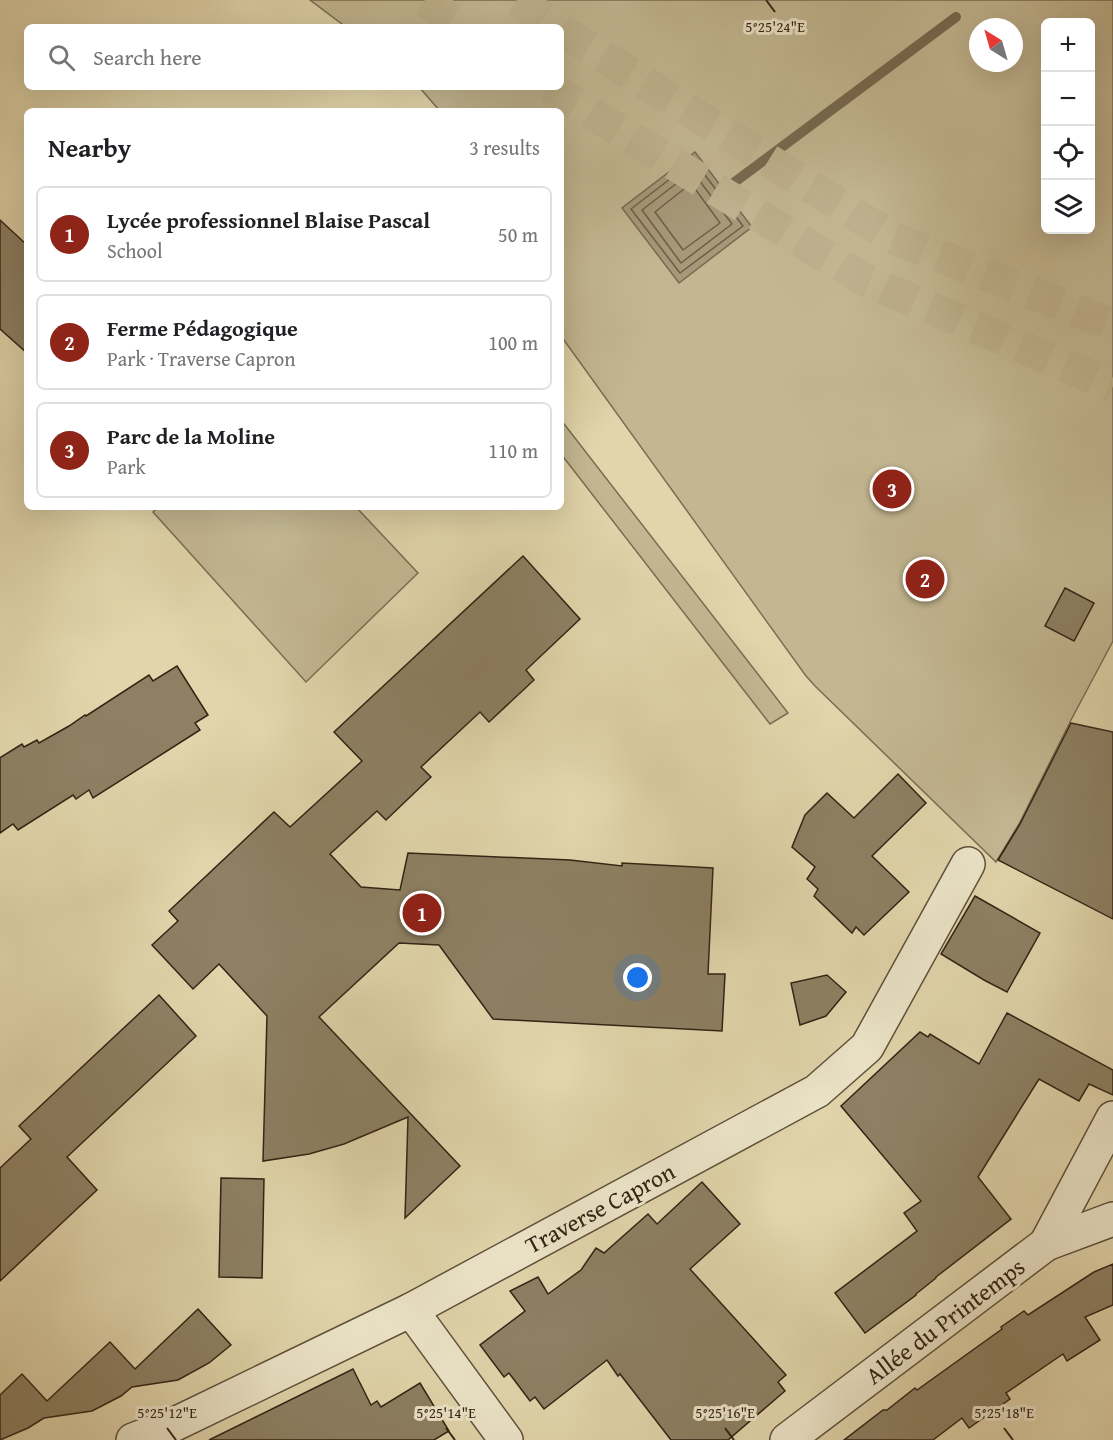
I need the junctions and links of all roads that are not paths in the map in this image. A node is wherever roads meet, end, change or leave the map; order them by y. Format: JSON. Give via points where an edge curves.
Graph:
{"nodes":[{"id":1,"x":968,"y":864,"type":"dead end"},
{"id":2,"x":1113,"y":1118,"type":"edge"},
{"id":3,"x":1113,"y":1219,"type":"edge"},
{"id":4,"x":1046,"y":1244,"type":"junction"},
{"id":5,"x":411,"y":1310,"type":"junction"},
{"id":6,"x":133,"y":1440,"type":"edge"},
{"id":7,"x":506,"y":1440,"type":"edge"},
{"id":8,"x":787,"y":1440,"type":"edge"}],
"edges":[{"from":1,"to":5,"type":"street","name":"Traverse Capron","via":[[867,1047],[817,1091]]},
{"from":2,"to":4,"type":"street"},
{"from":3,"to":4,"type":"street","name":"Allée du Printemps"},
{"from":4,"to":8,"type":"street","name":"Allée du Printemps"},
{"from":5,"to":6,"type":"street","name":"Traverse Capron","via":[[175,1424]]},
{"from":5,"to":7,"type":"street"}]}
